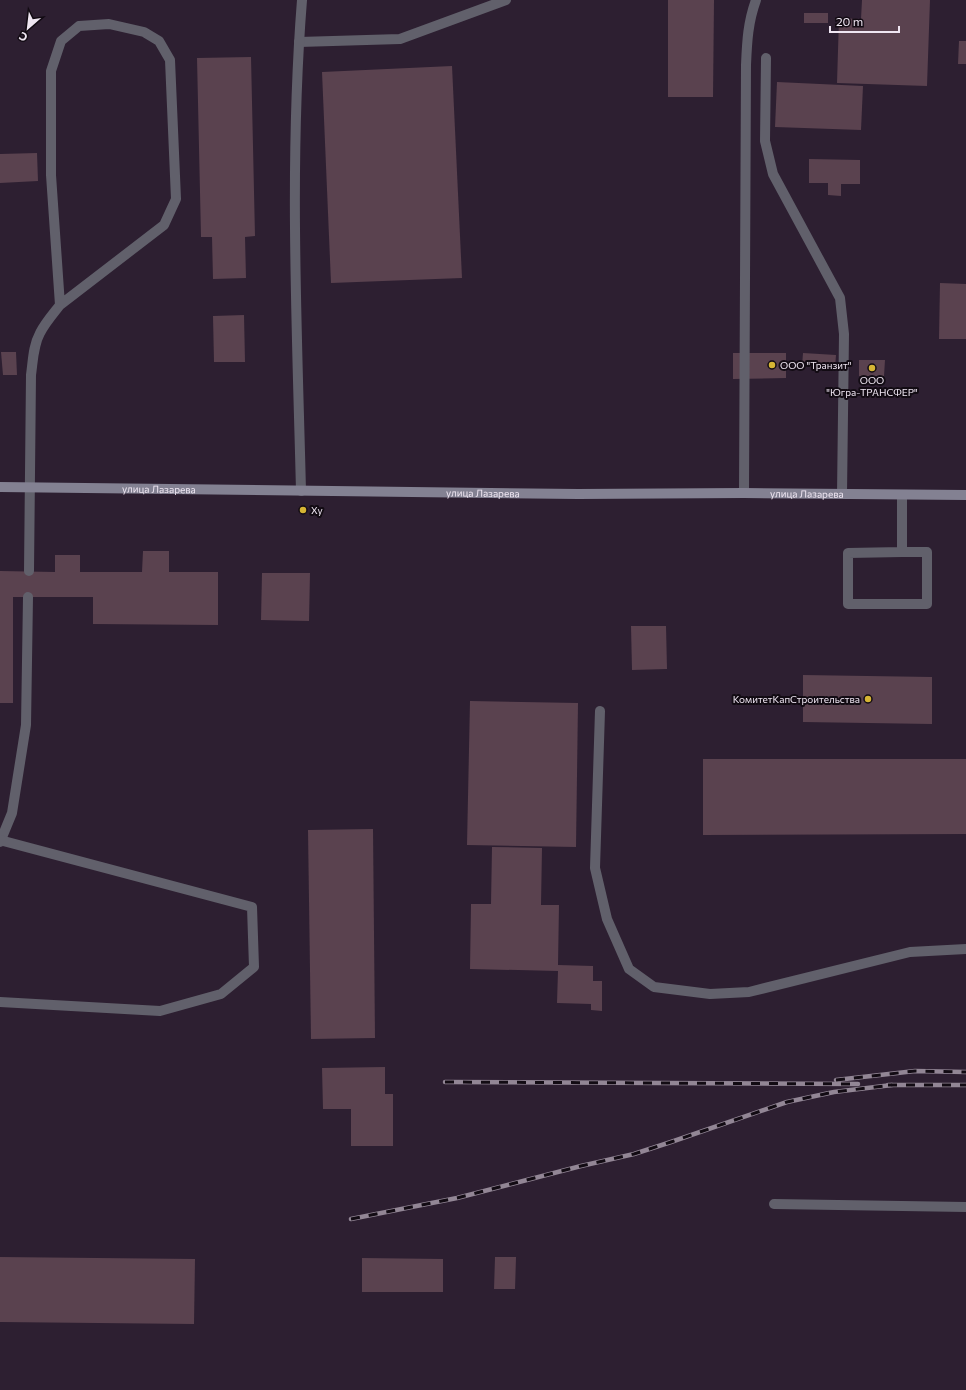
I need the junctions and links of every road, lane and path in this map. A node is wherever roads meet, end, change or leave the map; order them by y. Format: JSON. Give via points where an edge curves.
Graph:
{"nodes":[{"id":1,"x":302,"y":0,"type":"edge"},
{"id":2,"x":506,"y":0,"type":"edge"},
{"id":3,"x":756,"y":0,"type":"edge"},
{"id":4,"x":299,"y":42,"type":"junction"},
{"id":5,"x":766,"y":58,"type":"dead end"},
{"id":6,"x":60,"y":305,"type":"junction"},
{"id":7,"x":0,"y":487,"type":"edge"},
{"id":8,"x":29,"y":488,"type":"junction"},
{"id":9,"x":301,"y":491,"type":"junction"},
{"id":10,"x":744,"y":493,"type":"junction"},
{"id":11,"x":842,"y":494,"type":"junction"},
{"id":12,"x":902,"y":495,"type":"junction"},
{"id":13,"x":966,"y":495,"type":"edge"},
{"id":14,"x":902,"y":552,"type":"junction"},
{"id":15,"x":29,"y":572,"type":"dead end"},
{"id":16,"x":28,"y":597,"type":"dead end"},
{"id":17,"x":600,"y":711,"type":"dead end"},
{"id":18,"x":0,"y":841,"type":"edge"},
{"id":19,"x":966,"y":948,"type":"edge"},
{"id":20,"x":0,"y":1002,"type":"edge"},
{"id":21,"x":774,"y":1204,"type":"dead end"},
{"id":22,"x":966,"y":1206,"type":"edge"}],
"edges":[{"from":1,"to":4,"type":"lane"},
{"from":2,"to":4,"type":"lane","via":[[400,39]]},
{"from":3,"to":10,"type":"lane","via":[[747,34],[746,65]]},
{"from":4,"to":9,"type":"lane","via":[[294,155]]},
{"from":5,"to":11,"type":"lane","via":[[765,141],[773,174],[840,298],[844,334]]},
{"from":6,"to":6,"type":"lane","via":[[51,175],[51,71],[61,41],[79,26],[109,24],[144,32],[159,40],[170,60],[176,199],[164,225]]},
{"from":6,"to":8,"type":"lane","via":[[36,340],[31,375]]},
{"from":7,"to":8,"type":"main road","name":"улица Лазарева"},
{"from":8,"to":9,"type":"main road","name":"улица Лазарева"},
{"from":8,"to":15,"type":"lane"},
{"from":9,"to":10,"type":"main road","name":"улица Лазарева"},
{"from":10,"to":11,"type":"main road","name":"улица Лазарева"},
{"from":11,"to":12,"type":"main road","name":"улица Лазарева"},
{"from":12,"to":13,"type":"main road","name":"улица Лазарева"},
{"from":12,"to":14,"type":"lane"},
{"from":14,"to":14,"type":"lane","via":[[927,552],[927,604],[848,604],[848,553]]},
{"from":16,"to":18,"type":"lane","via":[[26,725],[12,813]]},
{"from":17,"to":19,"type":"lane","via":[[595,868],[607,919],[629,969],[654,987],[710,994],[749,992],[910,952]]},
{"from":18,"to":20,"type":"lane","via":[[252,907],[254,967],[221,994],[160,1011]]},
{"from":21,"to":22,"type":"lane"}]}
